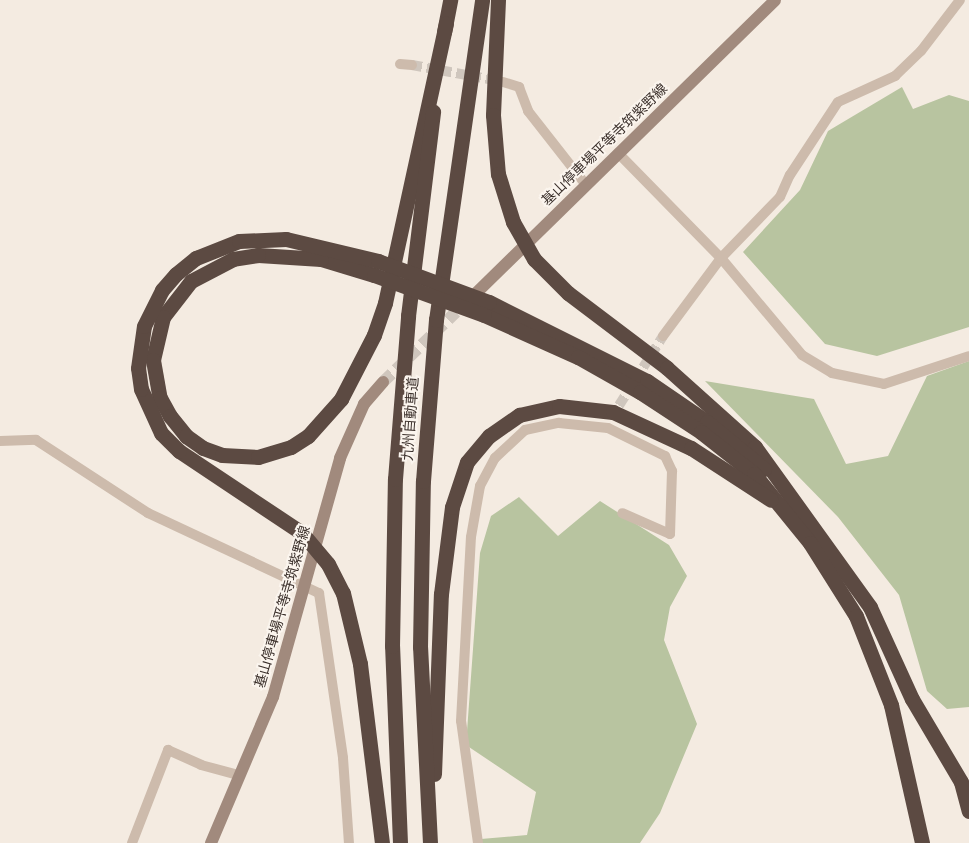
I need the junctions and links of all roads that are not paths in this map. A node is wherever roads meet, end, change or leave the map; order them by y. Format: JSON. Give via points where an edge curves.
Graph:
{"nodes":[{"id":1,"x":450,"y":0,"type":"edge"},
{"id":2,"x":482,"y":0,"type":"edge"},
{"id":3,"x":498,"y":0,"type":"edge"},
{"id":4,"x":775,"y":0,"type":"edge"},
{"id":5,"x":960,"y":0,"type":"edge"},
{"id":6,"x":446,"y":24,"type":"junction"},
{"id":7,"x":400,"y":64,"type":"dead end"},
{"id":8,"x":412,"y":65,"type":"tunnel mouth"},
{"id":9,"x":503,"y":82,"type":"tunnel mouth"},
{"id":10,"x":618,"y":153,"type":"junction"},
{"id":11,"x":586,"y":185,"type":"junction"},
{"id":12,"x":721,"y":258,"type":"junction"},
{"id":13,"x":376,"y":268,"type":"junction"},
{"id":14,"x":486,"y":309,"type":"junction"},
{"id":15,"x":456,"y":312,"type":"tunnel mouth"},
{"id":16,"x":663,"y":336,"type":"tunnel mouth"},
{"id":17,"x":969,"y":356,"type":"edge"},
{"id":18,"x":383,"y":382,"type":"tunnel mouth"},
{"id":19,"x":0,"y":441,"type":"edge"},
{"id":20,"x":781,"y":484,"type":"junction"},
{"id":21,"x":771,"y":500,"type":"junction"},
{"id":22,"x":622,"y":513,"type":"dead end"},
{"id":23,"x":306,"y":587,"type":"junction"},
{"id":24,"x":239,"y":774,"type":"junction"},
{"id":25,"x":969,"y":811,"type":"edge"},
{"id":26,"x":132,"y":843,"type":"edge"},
{"id":27,"x":211,"y":843,"type":"edge"},
{"id":28,"x":349,"y":843,"type":"edge"},
{"id":29,"x":382,"y":843,"type":"edge"},
{"id":30,"x":400,"y":843,"type":"edge"},
{"id":31,"x":430,"y":843,"type":"edge"},
{"id":32,"x":478,"y":843,"type":"edge"},
{"id":33,"x":922,"y":843,"type":"edge"}],
"edges":[{"from":1,"to":6,"type":"highway","name":"九州自動車道"},
{"from":2,"to":31,"type":"highway","name":"九州自動車道","via":[[436,320],[423,482],[420,646]]},
{"from":3,"to":20,"type":"highway","bridge":true,"via":[[493,114],[498,174],[513,222],[534,259],[568,293],[667,368],[755,447]]},
{"from":4,"to":10,"type":"main road","name":"基山停車場平等寺筑紫野線"},
{"from":5,"to":12,"type":"street","via":[[921,51],[895,76],[838,102],[790,175],[780,197]]},
{"from":6,"to":13,"type":"highway","via":[[385,303],[374,335],[341,399],[308,436],[292,447],[258,457],[222,455],[203,448],[186,436],[170,416],[160,398],[153,360],[163,317],[191,281],[233,259],[258,255],[321,259]]},
{"from":6,"to":30,"type":"highway","name":"九州自動車道","via":[[408,316],[395,479],[392,646]]},
{"from":7,"to":8,"type":"street"},
{"from":9,"to":11,"type":"street","via":[[519,87],[528,111]]},
{"from":10,"to":11,"type":"main road","name":"基山停車場平等寺筑紫野線"},
{"from":10,"to":12,"type":"street"},
{"from":11,"to":15,"type":"main road","name":"基山停車場平等寺筑紫野線"},
{"from":12,"to":16,"type":"street"},
{"from":12,"to":17,"type":"street","via":[[802,355],[832,373],[884,384]]},
{"from":13,"to":14,"type":"highway","bridge":true},
{"from":13,"to":29,"type":"highway","bridge":true,"via":[[286,239],[239,242],[196,258],[176,274],[162,290],[144,326],[139,346],[140,382],[161,432],[179,451],[302,534],[328,564],[343,593],[360,664]]},
{"from":14,"to":20,"type":"highway","via":[[647,381],[708,422]]},
{"from":14,"to":21,"type":"highway","via":[[640,392],[701,432],[754,474]]},
{"from":18,"to":23,"type":"main road","name":"基山停車場平等寺筑紫野線","via":[[364,404],[340,458]]},
{"from":19,"to":23,"type":"street","via":[[36,440],[148,513]]},
{"from":20,"to":25,"type":"highway","via":[[870,607],[912,699],[961,782]]},
{"from":21,"to":31,"type":"highway","via":[[691,448],[613,412],[558,406],[519,415],[489,436],[467,462],[452,507],[441,594]]},
{"from":21,"to":33,"type":"highway","via":[[810,544],[856,616],[891,705]]},
{"from":22,"to":32,"type":"street","via":[[670,534],[672,471],[665,456],[609,424],[559,423],[525,430],[495,458],[480,486],[471,537],[461,721]]},
{"from":23,"to":24,"type":"main road","name":"基山停車場平等寺筑紫野線","via":[[274,697]]},
{"from":23,"to":28,"type":"street","via":[[319,592],[326,626],[343,758]]},
{"from":24,"to":26,"type":"street","via":[[201,765],[168,750]]},
{"from":24,"to":27,"type":"main road","name":"基山停車場平等寺筑紫野線"}]}
